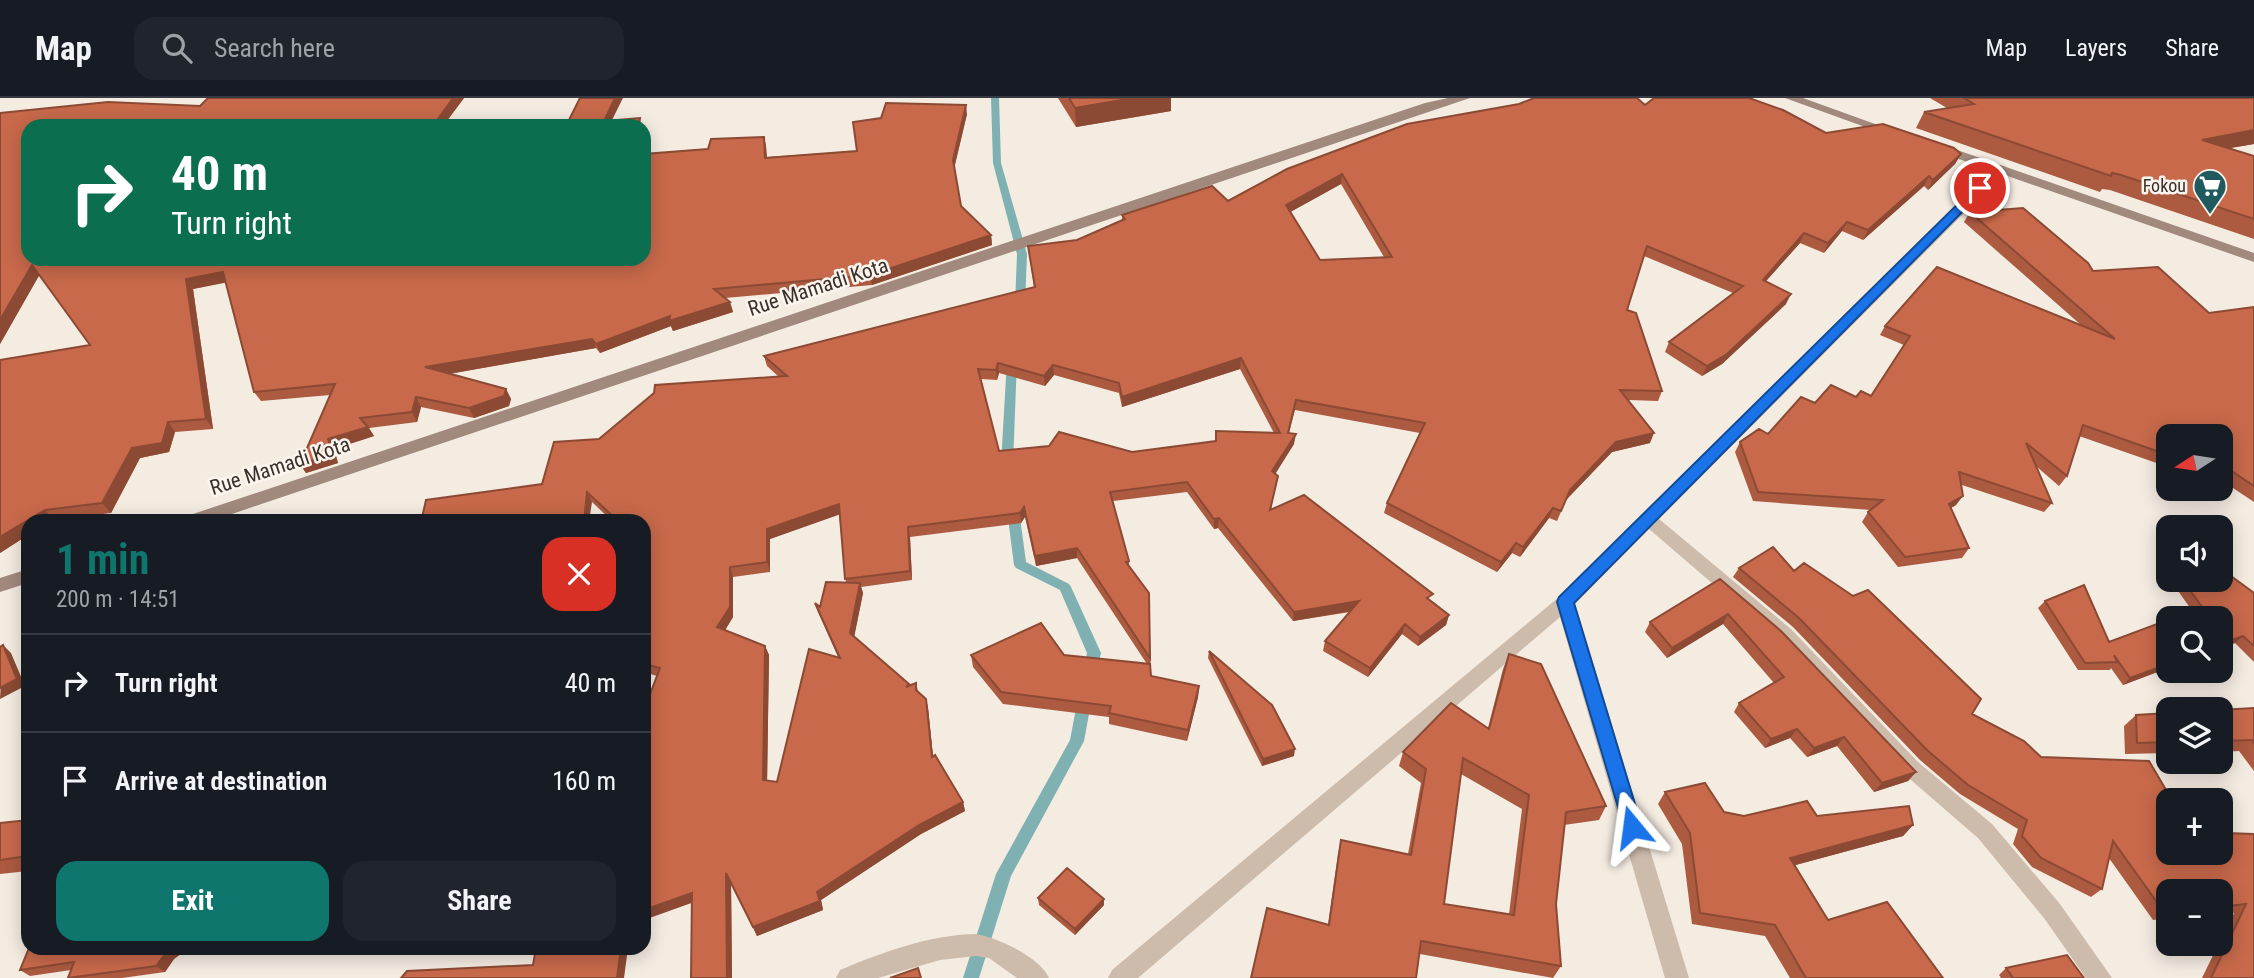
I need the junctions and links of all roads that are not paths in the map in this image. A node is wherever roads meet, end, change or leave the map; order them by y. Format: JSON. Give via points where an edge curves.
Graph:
{"nodes":[{"id":1,"x":1464,"y":98,"type":"edge"},
{"id":2,"x":1791,"y":98,"type":"edge"},
{"id":3,"x":2000,"y":169,"type":"junction"},
{"id":4,"x":2254,"y":258,"type":"edge"},
{"id":5,"x":211,"y":514,"type":"edge"},
{"id":6,"x":1648,"y":519,"type":"junction"},
{"id":7,"x":21,"y":578,"type":"edge"},
{"id":8,"x":0,"y":585,"type":"edge"},
{"id":9,"x":1565,"y":602,"type":"junction"},
{"id":10,"x":848,"y":978,"type":"edge"},
{"id":11,"x":1037,"y":978,"type":"edge"},
{"id":12,"x":1120,"y":978,"type":"edge"},
{"id":13,"x":1677,"y":978,"type":"edge"},
{"id":14,"x":2100,"y":978,"type":"edge"}],
"edges":[{"from":1,"to":5,"type":"main road","name":"Rue Mamadi Kota"},
{"from":2,"to":3,"type":"main road"},
{"from":3,"to":4,"type":"main road"},
{"from":3,"to":6,"type":"street"},
{"from":6,"to":9,"type":"street"},
{"from":6,"to":14,"type":"street","via":[[1784,634],[1911,768],[1985,831]]},
{"from":7,"to":8,"type":"main road"},
{"from":9,"to":12,"type":"street"},
{"from":9,"to":13,"type":"street"},
{"from":10,"to":11,"type":"street","via":[[951,946],[989,947]]}]}
